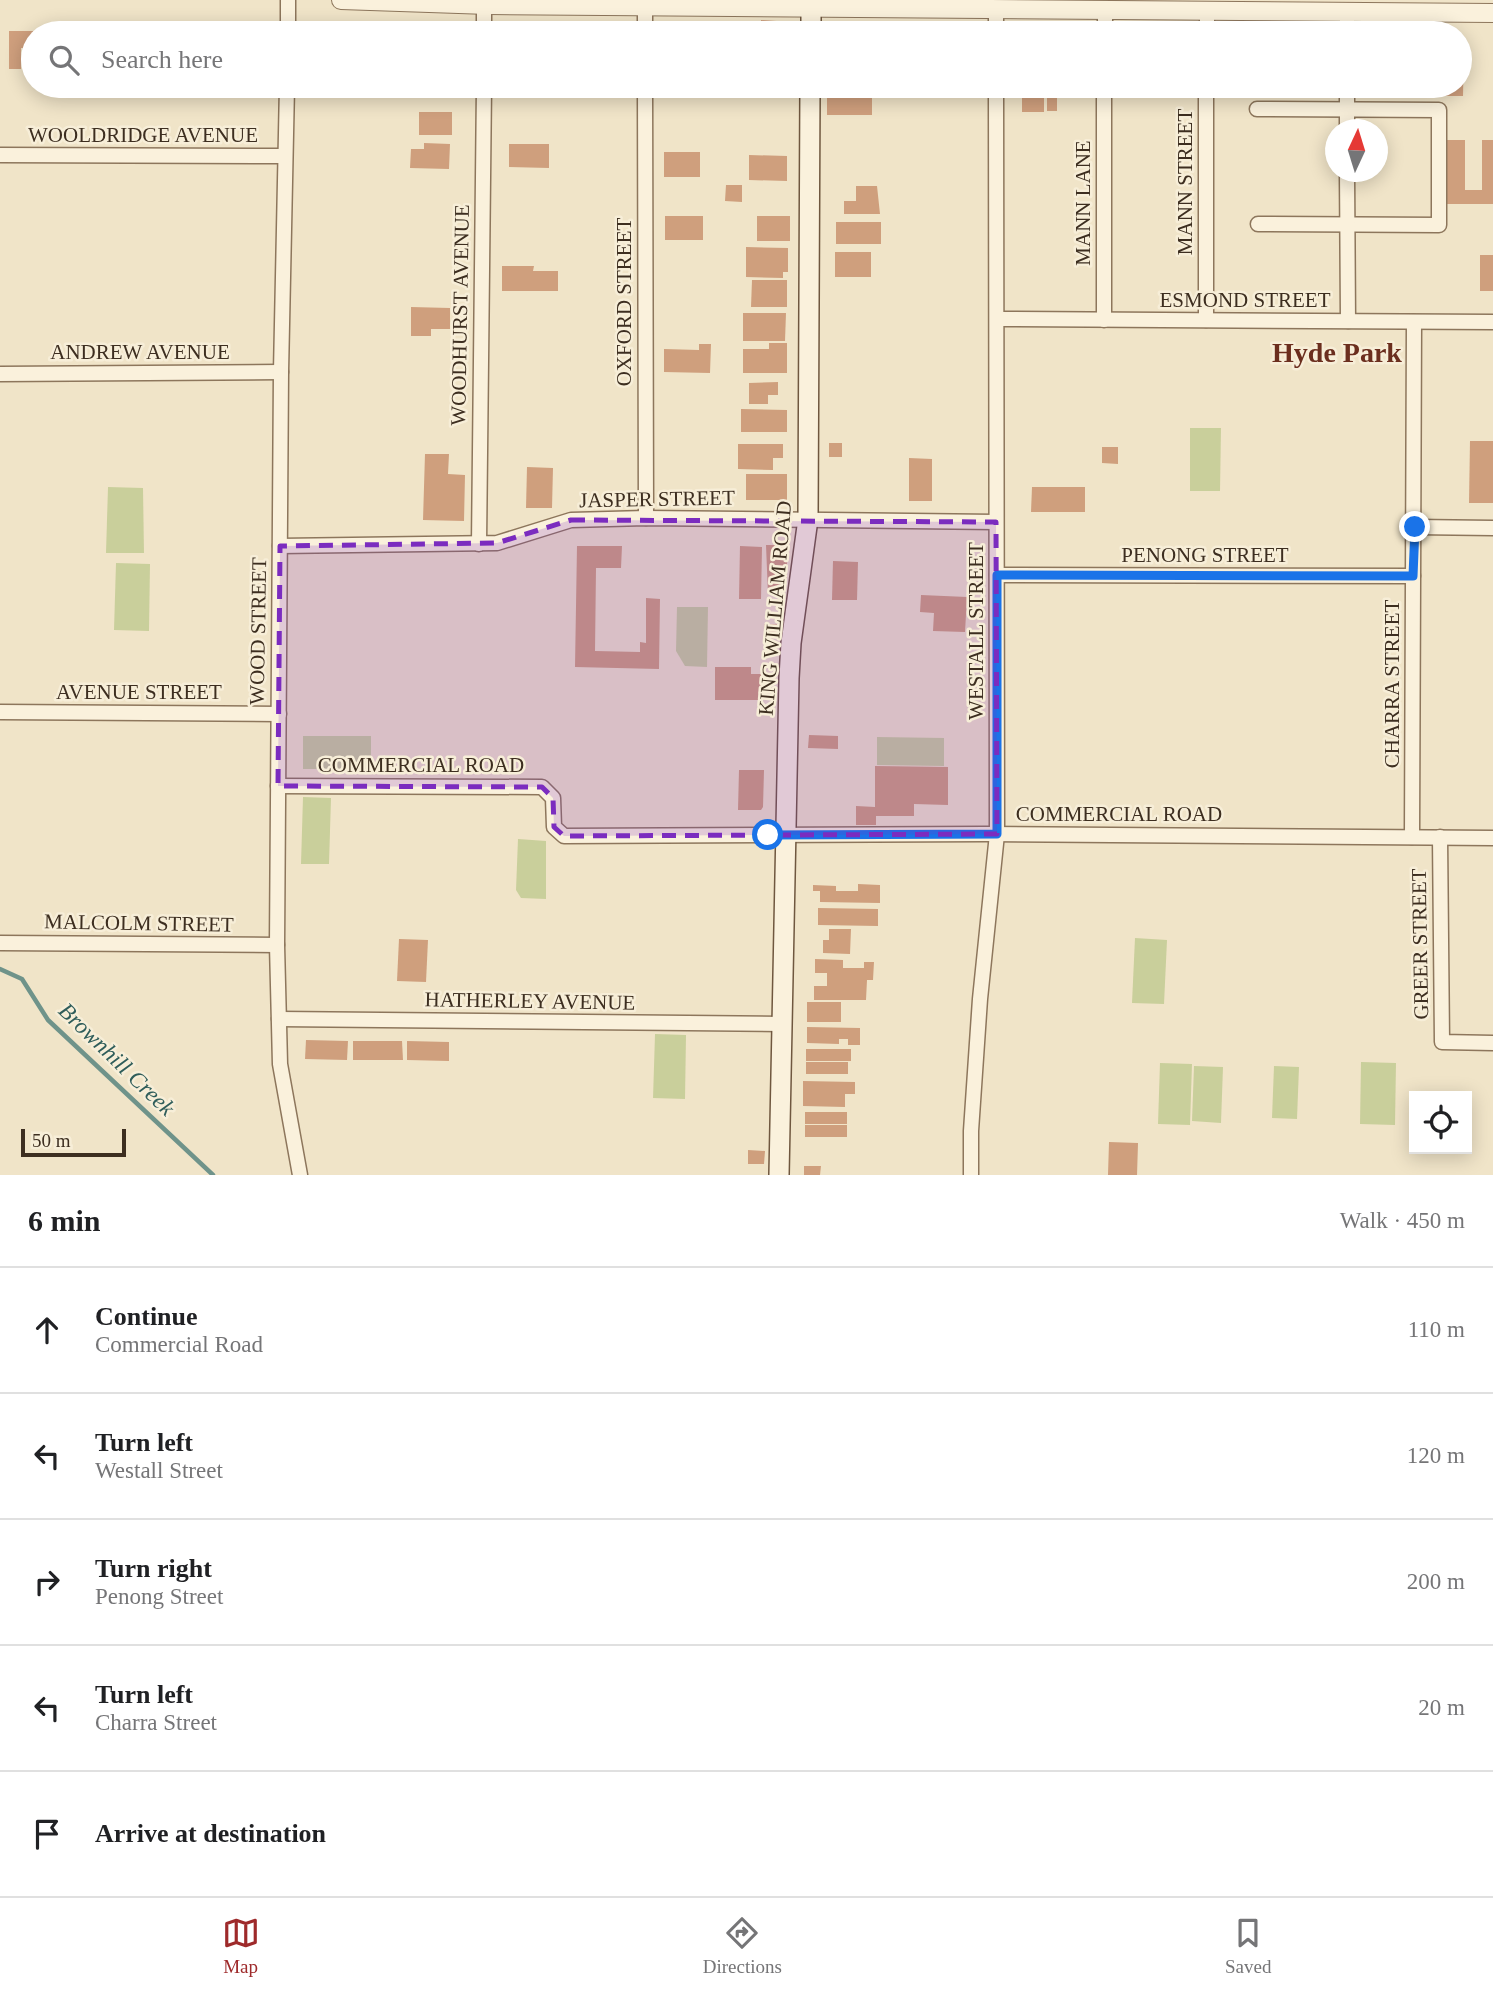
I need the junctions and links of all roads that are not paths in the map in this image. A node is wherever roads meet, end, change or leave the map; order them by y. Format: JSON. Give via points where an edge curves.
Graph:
{"nodes":[{"id":1,"x":288,"y":0,"type":"edge"},
{"id":2,"x":341,"y":0,"type":"edge"},
{"id":3,"x":487,"y":3,"type":"edge"},
{"id":4,"x":811,"y":3,"type":"edge"},
{"id":5,"x":645,"y":5,"type":"junction"},
{"id":6,"x":1254,"y":5,"type":"edge"},
{"id":7,"x":1099,"y":6,"type":"edge"},
{"id":8,"x":996,"y":8,"type":"junction"},
{"id":9,"x":1206,"y":10,"type":"junction"},
{"id":10,"x":1347,"y":12,"type":"junction"},
{"id":11,"x":1493,"y":13,"type":"edge"},
{"id":12,"x":288,"y":21,"type":"edge"},
{"id":13,"x":485,"y":21,"type":"edge"},
{"id":14,"x":645,"y":21,"type":"edge"},
{"id":15,"x":811,"y":21,"type":"edge"},
{"id":16,"x":996,"y":21,"type":"edge"},
{"id":17,"x":1206,"y":21,"type":"edge"},
{"id":18,"x":1347,"y":21,"type":"edge"},
{"id":19,"x":287,"y":98,"type":"edge"},
{"id":20,"x":484,"y":98,"type":"edge"},
{"id":21,"x":645,"y":98,"type":"edge"},
{"id":22,"x":810,"y":98,"type":"edge"},
{"id":23,"x":996,"y":98,"type":"edge"},
{"id":24,"x":1104,"y":98,"type":"edge"},
{"id":25,"x":1206,"y":98,"type":"edge"},
{"id":26,"x":1347,"y":98,"type":"edge"},
{"id":27,"x":1258,"y":109,"type":"dead end"},
{"id":28,"x":1347,"y":110,"type":"junction"},
{"id":29,"x":1347,"y":119,"type":"edge"},
{"id":30,"x":0,"y":155,"type":"edge"},
{"id":31,"x":285,"y":156,"type":"junction"},
{"id":32,"x":1347,"y":182,"type":"edge"},
{"id":33,"x":1258,"y":224,"type":"dead end"},
{"id":34,"x":1348,"y":225,"type":"junction"},
{"id":35,"x":998,"y":319,"type":"junction"},
{"id":36,"x":1104,"y":320,"type":"junction"},
{"id":37,"x":1206,"y":320,"type":"junction"},
{"id":38,"x":1348,"y":321,"type":"junction"},
{"id":39,"x":1414,"y":322,"type":"junction"},
{"id":40,"x":1493,"y":322,"type":"edge"},
{"id":41,"x":281,"y":372,"type":"junction"},
{"id":42,"x":0,"y":374,"type":"edge"},
{"id":43,"x":646,"y":518,"type":"junction"},
{"id":44,"x":808,"y":519,"type":"junction"},
{"id":45,"x":996,"y":522,"type":"junction"},
{"id":46,"x":1415,"y":527,"type":"junction"},
{"id":47,"x":1493,"y":528,"type":"edge"},
{"id":48,"x":479,"y":544,"type":"junction"},
{"id":49,"x":280,"y":546,"type":"junction"},
{"id":50,"x":997,"y":575,"type":"junction"},
{"id":51,"x":1413,"y":576,"type":"junction"},
{"id":52,"x":0,"y":712,"type":"edge"},
{"id":53,"x":279,"y":714,"type":"junction"},
{"id":54,"x":278,"y":786,"type":"junction"},
{"id":55,"x":997,"y":834,"type":"junction"},
{"id":56,"x":787,"y":835,"type":"junction"},
{"id":57,"x":1412,"y":837,"type":"junction"},
{"id":58,"x":1440,"y":837,"type":"junction"},
{"id":59,"x":1493,"y":838,"type":"edge"},
{"id":60,"x":0,"y":943,"type":"edge"},
{"id":61,"x":277,"y":945,"type":"junction"},
{"id":62,"x":279,"y":1019,"type":"junction"},
{"id":63,"x":782,"y":1024,"type":"junction"},
{"id":64,"x":1493,"y":1043,"type":"edge"},
{"id":65,"x":300,"y":1175,"type":"edge"},
{"id":66,"x":779,"y":1175,"type":"edge"},
{"id":67,"x":971,"y":1175,"type":"edge"}],
"edges":[{"from":1,"to":12,"type":"street"},
{"from":2,"to":3,"type":"street"},
{"from":3,"to":5,"type":"street"},
{"from":3,"to":13,"type":"street"},
{"from":4,"to":5,"type":"street"},
{"from":4,"to":8,"type":"street"},
{"from":4,"to":15,"type":"main road"},
{"from":5,"to":14,"type":"street"},
{"from":6,"to":9,"type":"street"},
{"from":6,"to":10,"type":"street"},
{"from":7,"to":8,"type":"street"},
{"from":7,"to":9,"type":"street"},
{"from":8,"to":16,"type":"street"},
{"from":9,"to":17,"type":"street"},
{"from":10,"to":11,"type":"street"},
{"from":10,"to":18,"type":"street"},
{"from":19,"to":31,"type":"street","name":"WOOD STREET"},
{"from":20,"to":48,"type":"street","name":"WOODHURST AVENUE"},
{"from":21,"to":43,"type":"street","name":"OXFORD STREET"},
{"from":22,"to":44,"type":"main road","name":"KING WILLIAM ROAD"},
{"from":23,"to":35,"type":"street","name":"WESTALL STREET"},
{"from":24,"to":36,"type":"street","name":"MANN LANE"},
{"from":25,"to":37,"type":"street","name":"MANN STREET"},
{"from":26,"to":28,"type":"street"},
{"from":27,"to":28,"type":"street"},
{"from":28,"to":29,"type":"street"},
{"from":28,"to":34,"type":"street","via":[[1439,110],[1439,225]]},
{"from":30,"to":31,"type":"street","name":"WOOLDRIDGE AVENUE"},
{"from":31,"to":41,"type":"street","name":"WOOD STREET"},
{"from":32,"to":34,"type":"street"},
{"from":33,"to":34,"type":"street"},
{"from":34,"to":38,"type":"street"},
{"from":35,"to":36,"type":"street","name":"ESMOND STREET"},
{"from":35,"to":45,"type":"street","name":"WESTALL STREET"},
{"from":36,"to":37,"type":"street","name":"ESMOND STREET"},
{"from":37,"to":38,"type":"street","name":"ESMOND STREET"},
{"from":38,"to":39,"type":"street","name":"ESMOND STREET"},
{"from":39,"to":40,"type":"street","name":"ESMOND STREET"},
{"from":39,"to":46,"type":"street","name":"CHARRA STREET"},
{"from":41,"to":42,"type":"street","name":"ANDREW AVENUE"},
{"from":41,"to":49,"type":"street","name":"WOOD STREET"},
{"from":43,"to":44,"type":"street","name":"JASPER STREET"},
{"from":43,"to":48,"type":"street","name":"JASPER STREET","via":[[571,520],[497,543]]},
{"from":44,"to":45,"type":"street","name":"JASPER STREET"},
{"from":44,"to":56,"type":"main road","name":"KING WILLIAM ROAD","via":[[791,643]]},
{"from":45,"to":50,"type":"street","name":"WESTALL STREET"},
{"from":46,"to":47,"type":"street"},
{"from":46,"to":51,"type":"street","name":"CHARRA STREET"},
{"from":48,"to":49,"type":"street","name":"JASPER STREET"},
{"from":49,"to":53,"type":"street","name":"WOOD STREET"},
{"from":50,"to":51,"type":"street","name":"PENONG STREET"},
{"from":50,"to":55,"type":"street","name":"WESTALL STREET"},
{"from":51,"to":57,"type":"street","name":"CHARRA STREET"},
{"from":52,"to":53,"type":"street","name":"AVENUE STREET"},
{"from":53,"to":54,"type":"street","name":"WOOD STREET"},
{"from":54,"to":56,"type":"street","name":"COMMERCIAL ROAD","via":[[542,787],[554,798],[554,827],[564,836]]},
{"from":54,"to":61,"type":"street","name":"WOOD STREET"},
{"from":55,"to":56,"type":"street","name":"COMMERCIAL ROAD"},
{"from":55,"to":57,"type":"street","name":"COMMERCIAL ROAD"},
{"from":55,"to":67,"type":"street","name":"WESTALL STREET","via":[[980,999]]},
{"from":56,"to":63,"type":"main road","name":"KING WILLIAM ROAD"},
{"from":57,"to":58,"type":"street","name":"COMMERCIAL ROAD"},
{"from":58,"to":59,"type":"street","name":"COMMERCIAL ROAD"},
{"from":58,"to":64,"type":"street","name":"GREER STREET","via":[[1442,1042]]},
{"from":60,"to":61,"type":"street","name":"MALCOLM STREET"},
{"from":61,"to":62,"type":"street","name":"WOOD STREET"},
{"from":62,"to":63,"type":"street","name":"HATHERLEY AVENUE"},
{"from":62,"to":65,"type":"street","name":"WOOD STREET","via":[[280,1064]]},
{"from":63,"to":66,"type":"main road","name":"KING WILLIAM ROAD"}]}
